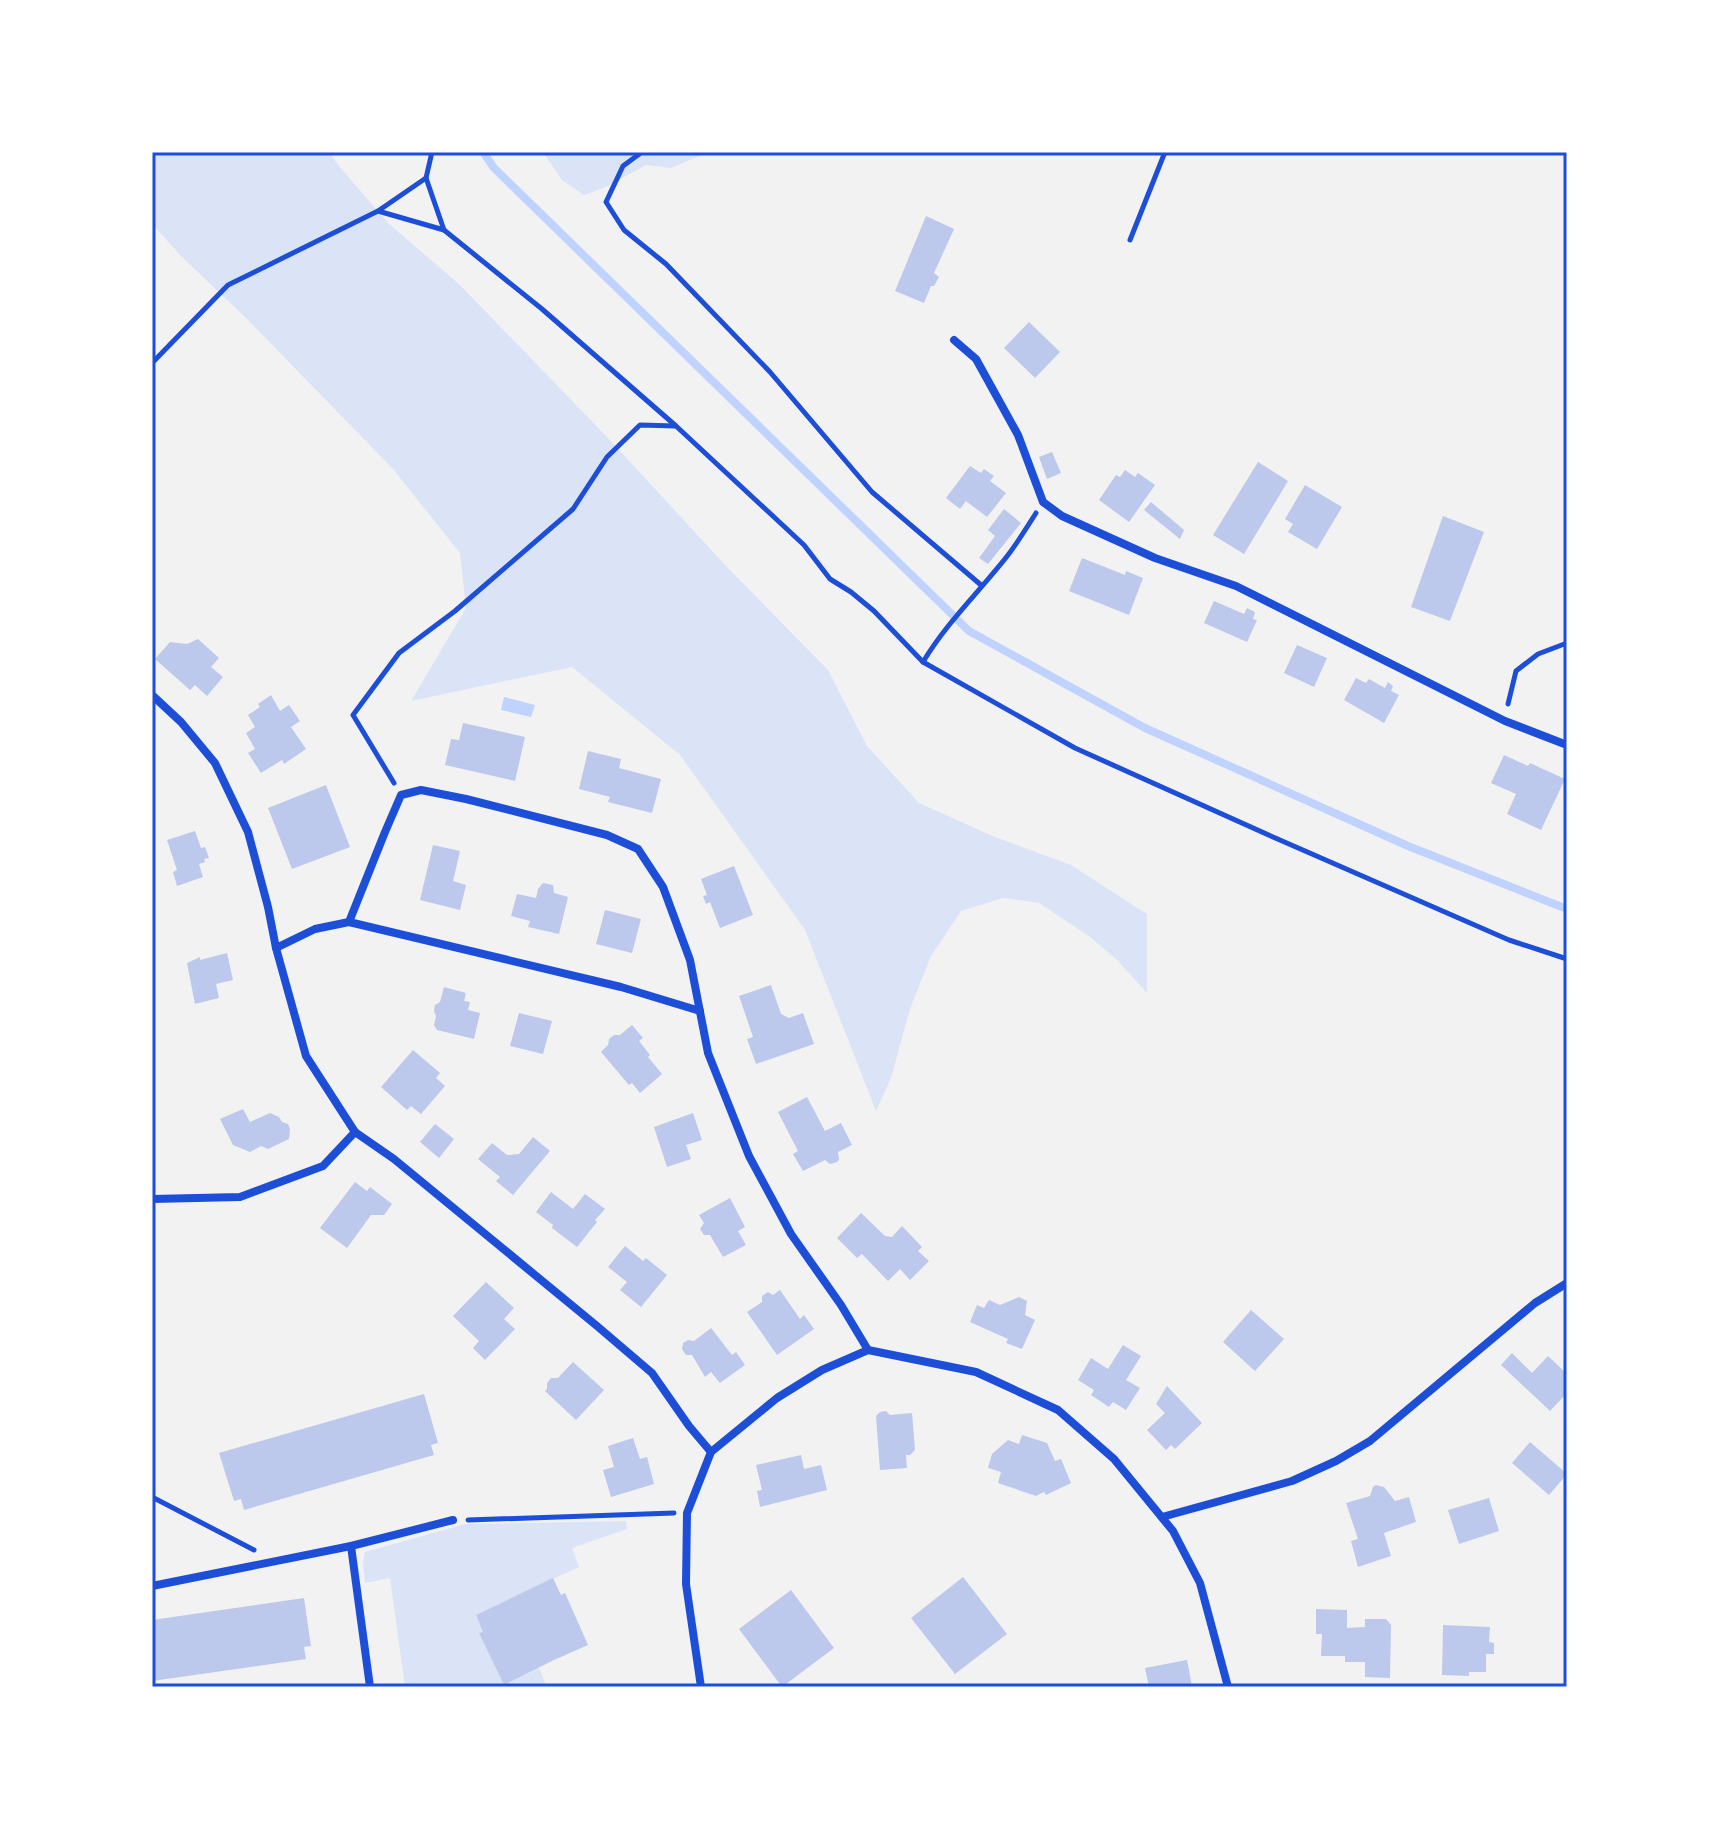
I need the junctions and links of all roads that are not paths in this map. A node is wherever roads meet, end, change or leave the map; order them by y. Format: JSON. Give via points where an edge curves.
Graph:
{"nodes":[{"id":1,"x":954,"y":340,"type":"dead end"},
{"id":2,"x":152,"y":695,"type":"edge"},
{"id":3,"x":1567,"y":745,"type":"edge"},
{"id":4,"x":349,"y":922,"type":"junction"},
{"id":5,"x":276,"y":948,"type":"junction"},
{"id":6,"x":700,"y":1011,"type":"junction"},
{"id":7,"x":355,"y":1132,"type":"junction"},
{"id":8,"x":152,"y":1199,"type":"edge"},
{"id":9,"x":1567,"y":1283,"type":"edge"},
{"id":10,"x":868,"y":1350,"type":"junction"},
{"id":11,"x":711,"y":1452,"type":"junction"},
{"id":12,"x":1162,"y":1517,"type":"junction"},
{"id":13,"x":453,"y":1520,"type":"road end"},
{"id":14,"x":351,"y":1546,"type":"junction"},
{"id":15,"x":152,"y":1586,"type":"edge"},
{"id":16,"x":370,"y":1687,"type":"edge"},
{"id":17,"x":701,"y":1687,"type":"edge"},
{"id":18,"x":1228,"y":1687,"type":"edge"}],
"edges":[{"from":1,"to":3,"type":"street","via":[[976,359],[1018,435],[1043,502],[1062,516],[1155,558],[1236,586],[1505,721]]},
{"from":2,"to":5,"type":"street","via":[[215,763],[248,832]]},
{"from":4,"to":5,"type":"street","via":[[315,929]]},
{"from":4,"to":6,"type":"street"},
{"from":4,"to":6,"type":"street","via":[[401,795],[421,790],[466,799],[607,835],[638,849],[663,887],[690,960]]},
{"from":5,"to":7,"type":"street","via":[[306,1056]]},
{"from":6,"to":10,"type":"street","via":[[708,1053],[749,1156],[791,1234]]},
{"from":7,"to":8,"type":"street","via":[[323,1166],[240,1197]]},
{"from":7,"to":11,"type":"street","via":[[652,1373]]},
{"from":9,"to":12,"type":"street","via":[[1535,1303],[1370,1441],[1336,1461],[1292,1481]]},
{"from":10,"to":11,"type":"street","via":[[777,1398]]},
{"from":10,"to":12,"type":"street","via":[[976,1372],[1058,1410],[1114,1459]]},
{"from":11,"to":17,"type":"street","via":[[687,1513],[686,1584]]},
{"from":12,"to":18,"type":"street","via":[[1200,1583]]},
{"from":13,"to":14,"type":"street"},
{"from":14,"to":15,"type":"street"},
{"from":14,"to":16,"type":"street"}]}
